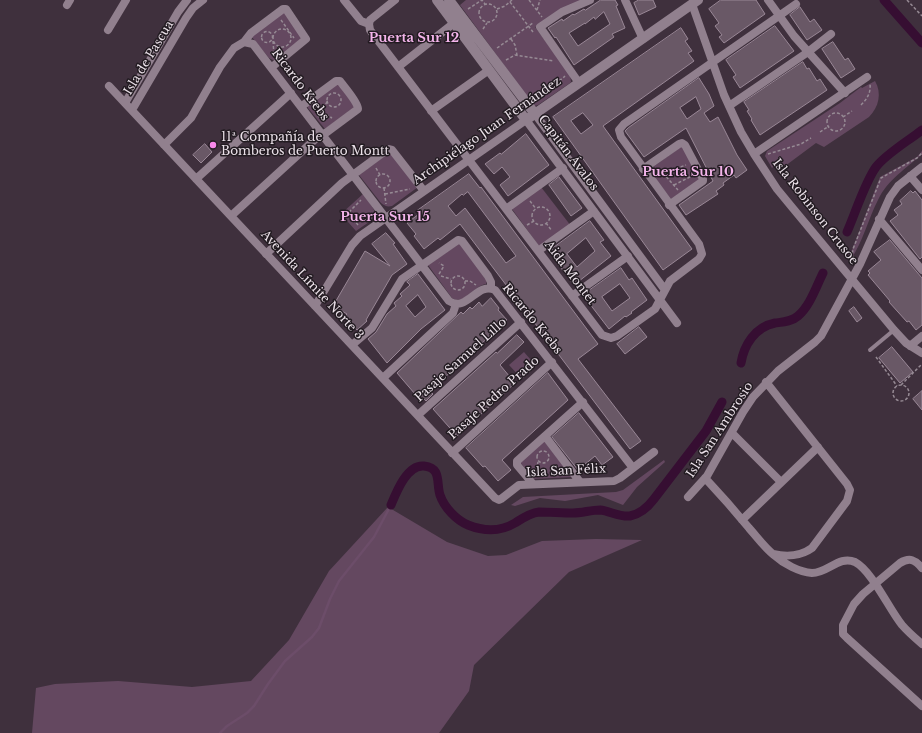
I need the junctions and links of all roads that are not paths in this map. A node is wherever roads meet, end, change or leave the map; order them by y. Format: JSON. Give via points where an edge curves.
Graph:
{"nodes":[{"id":1,"x":126,"y":0,"type":"edge"},
{"id":2,"x":187,"y":0,"type":"edge"},
{"id":3,"x":203,"y":0,"type":"edge"},
{"id":4,"x":344,"y":0,"type":"edge"},
{"id":5,"x":395,"y":0,"type":"edge"},
{"id":6,"x":437,"y":0,"type":"edge"},
{"id":7,"x":449,"y":0,"type":"edge"},
{"id":8,"x":590,"y":0,"type":"edge"},
{"id":9,"x":625,"y":0,"type":"edge"},
{"id":10,"x":768,"y":0,"type":"edge"},
{"id":11,"x":694,"y":1,"type":"edge"},
{"id":12,"x":796,"y":4,"type":"dead end"},
{"id":13,"x":779,"y":16,"type":"junction"},
{"id":14,"x":454,"y":23,"type":"junction"},
{"id":15,"x":368,"y":24,"type":"junction"},
{"id":16,"x":108,"y":30,"type":"dead end"},
{"id":17,"x":831,"y":34,"type":"dead end"},
{"id":18,"x":643,"y":39,"type":"junction"},
{"id":19,"x":244,"y":42,"type":"junction"},
{"id":20,"x":808,"y":52,"type":"junction"},
{"id":21,"x":712,"y":62,"type":"junction"},
{"id":22,"x":273,"y":66,"type":"junction"},
{"id":23,"x":398,"y":67,"type":"junction"},
{"id":24,"x":489,"y":70,"type":"junction"},
{"id":25,"x":867,"y":77,"type":"road end"},
{"id":26,"x":579,"y":83,"type":"junction"},
{"id":27,"x":110,"y":86,"type":"dead end"},
{"id":28,"x":291,"y":93,"type":"junction"},
{"id":29,"x":845,"y":93,"type":"junction"},
{"id":30,"x":125,"y":103,"type":"junction"},
{"id":31,"x":304,"y":105,"type":"junction"},
{"id":32,"x":729,"y":106,"type":"junction"},
{"id":33,"x":132,"y":110,"type":"junction"},
{"id":34,"x":431,"y":111,"type":"junction"},
{"id":35,"x":530,"y":117,"type":"junction"},
{"id":36,"x":323,"y":134,"type":"junction"},
{"id":37,"x":164,"y":145,"type":"junction"},
{"id":38,"x":754,"y":154,"type":"junction"},
{"id":39,"x":468,"y":160,"type":"junction"},
{"id":40,"x":922,"y":167,"type":"edge"},
{"id":41,"x":563,"y":168,"type":"junction"},
{"id":42,"x":643,"y":169,"type":"junction"},
{"id":43,"x":353,"y":174,"type":"junction"},
{"id":44,"x":910,"y":176,"type":"junction"},
{"id":45,"x":196,"y":178,"type":"junction"},
{"id":46,"x":922,"y":190,"type":"edge"},
{"id":47,"x":424,"y":191,"type":"junction"},
{"id":48,"x":669,"y":205,"type":"junction"},
{"id":49,"x":506,"y":209,"type":"junction"},
{"id":50,"x":594,"y":211,"type":"junction"},
{"id":51,"x":231,"y":216,"type":"junction"},
{"id":52,"x":386,"y":217,"type":"junction"},
{"id":53,"x":879,"y":219,"type":"junction"},
{"id":54,"x":538,"y":251,"type":"junction"},
{"id":55,"x":266,"y":254,"type":"junction"},
{"id":56,"x":628,"y":256,"type":"junction"},
{"id":57,"x":422,"y":265,"type":"junction"},
{"id":58,"x":922,"y":270,"type":"edge"},
{"id":59,"x":852,"y":279,"type":"junction"},
{"id":60,"x":487,"y":288,"type":"junction"},
{"id":61,"x":665,"y":290,"type":"junction"},
{"id":62,"x":572,"y":296,"type":"junction"},
{"id":63,"x":660,"y":300,"type":"junction"},
{"id":64,"x":456,"y":304,"type":"junction"},
{"id":65,"x":315,"y":306,"type":"junction"},
{"id":66,"x":521,"y":322,"type":"junction"},
{"id":67,"x":677,"y":323,"type":"dead end"},
{"id":68,"x":894,"y":330,"type":"junction"},
{"id":69,"x":922,"y":336,"type":"edge"},
{"id":70,"x":352,"y":345,"type":"junction"},
{"id":71,"x":910,"y":346,"type":"junction"},
{"id":72,"x":870,"y":350,"type":"dead end"},
{"id":73,"x":922,"y":353,"type":"edge"},
{"id":74,"x":552,"y":362,"type":"junction"},
{"id":75,"x":383,"y":378,"type":"junction"},
{"id":76,"x":766,"y":382,"type":"junction"},
{"id":77,"x":583,"y":402,"type":"junction"},
{"id":78,"x":418,"y":416,"type":"junction"},
{"id":79,"x":732,"y":433,"type":"junction"},
{"id":80,"x":545,"y":436,"type":"junction"},
{"id":81,"x":818,"y":447,"type":"junction"},
{"id":82,"x":452,"y":452,"type":"junction"},
{"id":83,"x":654,"y":452,"type":"dead end"},
{"id":84,"x":633,"y":468,"type":"junction"},
{"id":85,"x":705,"y":478,"type":"junction"},
{"id":86,"x":531,"y":481,"type":"junction"},
{"id":87,"x":580,"y":482,"type":"junction"},
{"id":88,"x":781,"y":482,"type":"junction"},
{"id":89,"x":688,"y":497,"type":"dead end"},
{"id":90,"x":498,"y":500,"type":"joint"},
{"id":91,"x":742,"y":520,"type":"junction"},
{"id":92,"x":772,"y":553,"type":"junction"},
{"id":93,"x":922,"y":568,"type":"edge"},
{"id":94,"x":875,"y":585,"type":"junction"},
{"id":95,"x":922,"y":644,"type":"edge"},
{"id":96,"x":922,"y":706,"type":"edge"}],
"edges":[{"from":1,"to":16,"type":"street"},
{"from":2,"to":30,"type":"street","name":"Isla de Pascua"},
{"from":3,"to":33,"type":"street","name":"Isla de Pascua","via":[[188,15]]},
{"from":4,"to":15,"type":"street","name":"Aida Montet","via":[[361,21]]},
{"from":5,"to":15,"type":"street","via":[[373,16]]},
{"from":6,"to":14,"type":"street","name":"Capitán Ávalos"},
{"from":7,"to":35,"type":"street","name":"Capitán Ávalos"},
{"from":8,"to":26,"type":"street","via":[[562,12],[536,30]]},
{"from":9,"to":18,"type":"street"},
{"from":10,"to":13,"type":"street"},
{"from":11,"to":18,"type":"street","name":"Archipiélago Juan Fernández"},
{"from":11,"to":21,"type":"street","name":"Isla Robinson Crusoe"},
{"from":12,"to":13,"type":"street"},
{"from":13,"to":20,"type":"street"},
{"from":13,"to":21,"type":"street"},
{"from":14,"to":23,"type":"street"},
{"from":14,"to":24,"type":"street","name":"Capitán Ávalos"},
{"from":15,"to":23,"type":"street","name":"Aida Montet"},
{"from":17,"to":20,"type":"street"},
{"from":18,"to":26,"type":"street","name":"Archipiélago Juan Fernández"},
{"from":19,"to":22,"type":"street","name":"Ricardo Krebs","via":[[254,45]]},
{"from":19,"to":22,"type":"street","via":[[251,33],[286,9],[306,37],[305,41]]},
{"from":19,"to":37,"type":"street","via":[[238,44],[226,57],[189,121]]},
{"from":20,"to":29,"type":"street"},
{"from":20,"to":32,"type":"street"},
{"from":21,"to":32,"type":"street","name":"Isla Robinson Crusoe"},
{"from":21,"to":42,"type":"street","via":[[619,130]]},
{"from":22,"to":28,"type":"street","name":"Ricardo Krebs"},
{"from":23,"to":34,"type":"street","name":"Aida Montet"},
{"from":24,"to":34,"type":"street"},
{"from":24,"to":35,"type":"street","name":"Capitán Ávalos"},
{"from":25,"to":29,"type":"street"},
{"from":26,"to":35,"type":"street","name":"Archipiélago Juan Fernández"},
{"from":27,"to":30,"type":"street","name":"Avenida Límite Norte 3"},
{"from":28,"to":31,"type":"street","name":"Ricardo Krebs"},
{"from":28,"to":45,"type":"street"},
{"from":29,"to":38,"type":"street"},
{"from":30,"to":33,"type":"street","name":"Avenida Límite Norte 3"},
{"from":31,"to":36,"type":"street","name":"Ricardo Krebs"},
{"from":31,"to":36,"type":"street","via":[[336,81],[340,81],[358,107]]},
{"from":32,"to":38,"type":"street","name":"Isla Robinson Crusoe"},
{"from":33,"to":37,"type":"street","name":"Avenida Límite Norte 3"},
{"from":34,"to":39,"type":"street","name":"Aida Montet"},
{"from":35,"to":39,"type":"street","name":"Archipiélago Juan Fernández"},
{"from":35,"to":41,"type":"street","name":"Capitán Ávalos"},
{"from":35,"to":61,"type":"street","name":"Capitán Ávalos"},
{"from":36,"to":43,"type":"street","name":"Ricardo Krebs"},
{"from":36,"to":51,"type":"street"},
{"from":37,"to":45,"type":"street","name":"Avenida Límite Norte 3"},
{"from":38,"to":59,"type":"street","name":"Isla Robinson Crusoe","via":[[782,195]]},
{"from":39,"to":47,"type":"street","name":"Archipiélago Juan Fernández"},
{"from":39,"to":49,"type":"street","name":"Aida Montet"},
{"from":40,"to":44,"type":"street","name":"Isla San Ambrosio"},
{"from":41,"to":49,"type":"street"},
{"from":41,"to":50,"type":"street","name":"Capitán Ávalos"},
{"from":42,"to":48,"type":"street"},
{"from":42,"to":48,"type":"street","via":[[681,143],[685,145],[703,182]]},
{"from":43,"to":47,"type":"street","via":[[391,149]]},
{"from":43,"to":52,"type":"street","name":"Ricardo Krebs"},
{"from":43,"to":55,"type":"street"},
{"from":44,"to":46,"type":"street"},
{"from":44,"to":53,"type":"street","name":"Isla San Ambrosio","via":[[893,192]]},
{"from":45,"to":51,"type":"street","name":"Avenida Límite Norte 3"},
{"from":47,"to":52,"type":"street","name":"Archipiélago Juan Fernández"},
{"from":48,"to":61,"type":"street","name":"Aida Montet","via":[[699,244],[702,254],[670,281]]},
{"from":49,"to":54,"type":"street","name":"Aida Montet"},
{"from":50,"to":54,"type":"street"},
{"from":50,"to":56,"type":"street","name":"Capitán Ávalos"},
{"from":51,"to":55,"type":"street","name":"Avenida Límite Norte 3"},
{"from":52,"to":57,"type":"street","name":"Ricardo Krebs"},
{"from":52,"to":65,"type":"street","name":"Archipiélago Juan Fernández","via":[[356,240]]},
{"from":53,"to":58,"type":"street"},
{"from":53,"to":59,"type":"street","name":"Isla San Ambrosio"},
{"from":54,"to":62,"type":"street","name":"Aida Montet"},
{"from":55,"to":65,"type":"street","name":"Avenida Límite Norte 3"},
{"from":56,"to":62,"type":"street"},
{"from":56,"to":63,"type":"street","name":"Capitán Ávalos"},
{"from":57,"to":60,"type":"street","via":[[458,240],[461,241],[488,276],[491,282]]},
{"from":57,"to":64,"type":"street","name":"Ricardo Krebs","via":[[449,300]]},
{"from":57,"to":70,"type":"street","via":[[402,279],[372,328]]},
{"from":59,"to":68,"type":"street","name":"Isla Robinson Crusoe"},
{"from":59,"to":76,"type":"street","name":"Isla San Ambrosio","via":[[816,342]]},
{"from":60,"to":64,"type":"street","name":"Ricardo Krebs","via":[[463,303]]},
{"from":60,"to":66,"type":"street","name":"Ricardo Krebs","via":[[497,291]]},
{"from":61,"to":63,"type":"street","name":"Aida Montet"},
{"from":62,"to":63,"type":"street","name":"Aida Montet","via":[[602,335],[611,338],[655,309]]},
{"from":63,"to":67,"type":"street","name":"Capitán Ávalos"},
{"from":64,"to":75,"type":"street","via":[[453,313]]},
{"from":65,"to":70,"type":"street","name":"Avenida Límite Norte 3"},
{"from":66,"to":74,"type":"street","name":"Ricardo Krebs"},
{"from":66,"to":78,"type":"street","name":"Pasaje Samuel Lillo"},
{"from":68,"to":71,"type":"street","name":"Isla Robinson Crusoe"},
{"from":68,"to":72,"type":"lane"},
{"from":69,"to":71,"type":"street"},
{"from":70,"to":75,"type":"street","name":"Avenida Límite Norte 3"},
{"from":71,"to":73,"type":"street","name":"Isla Robinson Crusoe"},
{"from":74,"to":77,"type":"street","name":"Ricardo Krebs"},
{"from":74,"to":82,"type":"street","name":"Pasaje Pedro Prado"},
{"from":75,"to":78,"type":"street","name":"Avenida Límite Norte 3"},
{"from":76,"to":79,"type":"street","name":"Isla San Ambrosio","via":[[749,403]]},
{"from":76,"to":81,"type":"street"},
{"from":77,"to":80,"type":"street"},
{"from":77,"to":84,"type":"street","name":"Ricardo Krebs"},
{"from":78,"to":82,"type":"street","name":"Avenida Límite Norte 3"},
{"from":79,"to":85,"type":"street","name":"Isla San Ambrosio"},
{"from":79,"to":88,"type":"street"},
{"from":80,"to":86,"type":"street","via":[[516,463]]},
{"from":80,"to":87,"type":"street"},
{"from":81,"to":88,"type":"street"},
{"from":81,"to":92,"type":"street","via":[[847,484],[850,495],[812,548],[791,555]]},
{"from":82,"to":90,"type":"street","name":"Avenida Límite Norte 3"},
{"from":83,"to":84,"type":"street","name":"Isla San Félix"},
{"from":84,"to":87,"type":"street","name":"Isla San Félix","via":[[614,480]]},
{"from":85,"to":89,"type":"street","name":"Isla San Ambrosio"},
{"from":85,"to":91,"type":"street"},
{"from":86,"to":87,"type":"street","name":"Isla San Félix"},
{"from":86,"to":90,"type":"street","name":"Isla San Félix","via":[[516,486]]},
{"from":88,"to":91,"type":"street"},
{"from":91,"to":92,"type":"street"},
{"from":92,"to":94,"type":"street","via":[[793,567],[812,573],[850,560],[863,569]]},
{"from":93,"to":94,"type":"street","via":[[916,561],[905,560]]},
{"from":94,"to":95,"type":"street","via":[[902,625]]},
{"from":94,"to":96,"type":"street","via":[[854,604],[843,625],[843,634]]}]}
